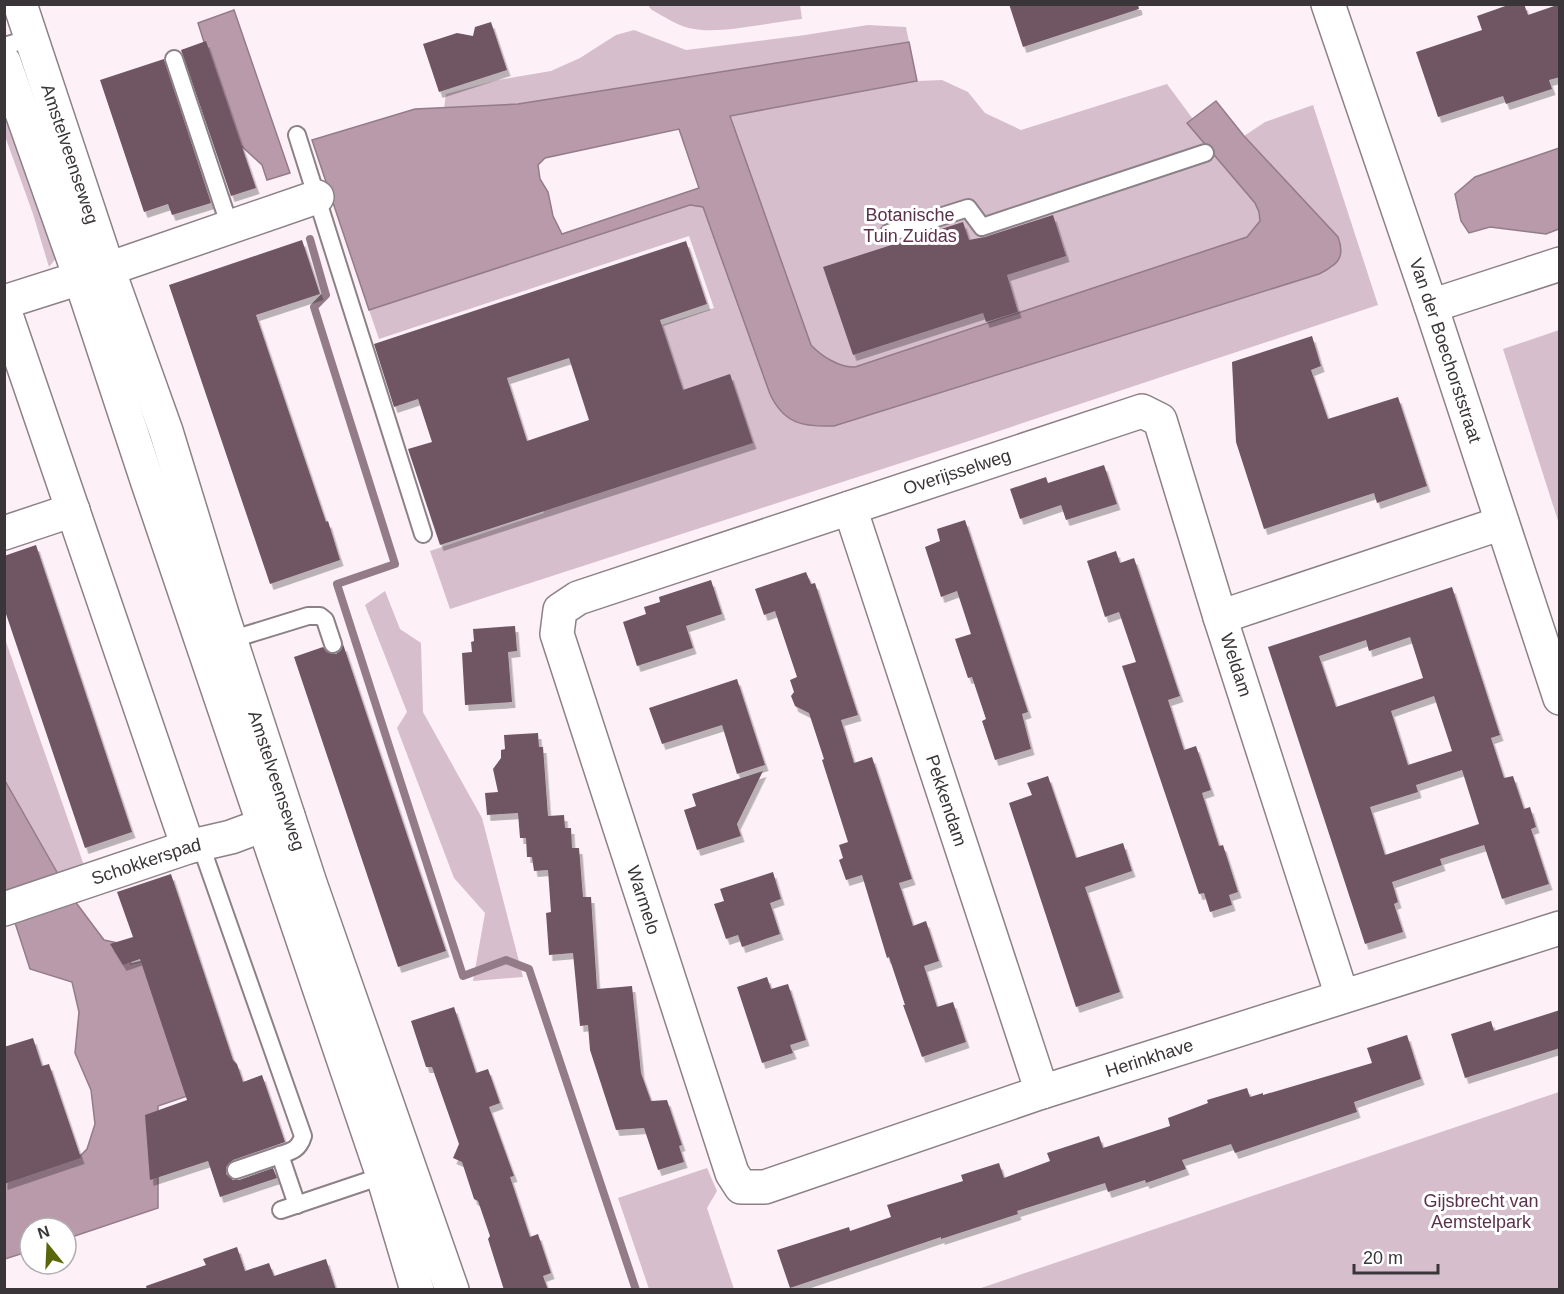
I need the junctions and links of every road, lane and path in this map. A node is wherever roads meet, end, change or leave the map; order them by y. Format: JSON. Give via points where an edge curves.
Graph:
{"nodes":[{"id":1,"x":21,"y":4,"type":"edge"},
{"id":2,"x":1328,"y":4,"type":"edge"},
{"id":3,"x":18,"y":42,"type":"edge"},
{"id":4,"x":174,"y":58,"type":"dead end"},
{"id":5,"x":4,"y":63,"type":"edge"},
{"id":6,"x":297,"y":135,"type":"dead end"},
{"id":7,"x":1204,"y":153,"type":"dead end"},
{"id":8,"x":317,"y":197,"type":"junction"},
{"id":9,"x":230,"y":227,"type":"junction"},
{"id":10,"x":889,"y":233,"type":"dead end"},
{"id":11,"x":1560,"y":264,"type":"edge"},
{"id":12,"x":94,"y":273,"type":"junction"},
{"id":13,"x":4,"y":302,"type":"edge"},
{"id":14,"x":1431,"y":306,"type":"junction"},
{"id":15,"x":4,"y":309,"type":"edge"},
{"id":16,"x":850,"y":508,"type":"junction"},
{"id":17,"x":73,"y":510,"type":"junction"},
{"id":18,"x":1502,"y":523,"type":"junction"},
{"id":19,"x":4,"y":533,"type":"edge"},
{"id":20,"x":423,"y":534,"type":"dead end"},
{"id":21,"x":560,"y":610,"type":"joint"},
{"id":22,"x":1220,"y":617,"type":"junction"},
{"id":23,"x":230,"y":640,"type":"junction"},
{"id":24,"x":333,"y":644,"type":"dead end"},
{"id":25,"x":1560,"y":698,"type":"edge"},
{"id":26,"x":276,"y":820,"type":"junction"},
{"id":27,"x":194,"y":845,"type":"junction"},
{"id":28,"x":4,"y":909,"type":"edge"},
{"id":29,"x":1560,"y":927,"type":"edge"},
{"id":30,"x":1342,"y":996,"type":"junction"},
{"id":31,"x":1042,"y":1092,"type":"junction"},
{"id":32,"x":280,"y":1155,"type":"junction"},
{"id":33,"x":236,"y":1170,"type":"dead end"},
{"id":34,"x":396,"y":1171,"type":"junction"},
{"id":35,"x":741,"y":1187,"type":"joint"},
{"id":36,"x":297,"y":1204,"type":"junction"},
{"id":37,"x":281,"y":1210,"type":"dead end"},
{"id":38,"x":417,"y":1290,"type":"edge"},
{"id":39,"x":452,"y":1290,"type":"edge"}],
"edges":[{"from":1,"to":3,"type":"street","name":"Amstelveenseweg"},
{"from":2,"to":14,"type":"street","name":"Van der Boechorststraat"},
{"from":3,"to":12,"type":"street","name":"Amstelveenseweg"},
{"from":4,"to":9,"type":"lane"},
{"from":5,"to":12,"type":"street","name":"Amstelveenseweg"},
{"from":6,"to":8,"type":"lane"},
{"from":7,"to":10,"type":"lane","via":[[982,227],[968,208]]},
{"from":8,"to":9,"type":"street"},
{"from":8,"to":20,"type":"lane"},
{"from":9,"to":12,"type":"street"},
{"from":11,"to":14,"type":"street"},
{"from":12,"to":13,"type":"street"},
{"from":12,"to":23,"type":"street","name":"Amstelveenseweg","via":[[166,431]]},
{"from":12,"to":26,"type":"street","name":"Amstelveenseweg"},
{"from":14,"to":18,"type":"street","name":"Van der Boechorststraat"},
{"from":15,"to":17,"type":"street"},
{"from":16,"to":21,"type":"street","name":"Overijsselweg","via":[[578,598]]},
{"from":16,"to":22,"type":"street","name":"Overijsselweg","via":[[1142,411],[1160,420]]},
{"from":16,"to":31,"type":"street","name":"Pekkendam"},
{"from":17,"to":19,"type":"street"},
{"from":17,"to":27,"type":"street"},
{"from":18,"to":22,"type":"street","name":"Weldam"},
{"from":18,"to":25,"type":"street","name":"Van der Boechorststraat"},
{"from":21,"to":35,"type":"street","name":"Warmelo","via":[[557,634],[732,1173]]},
{"from":22,"to":30,"type":"street","name":"Weldam"},
{"from":23,"to":24,"type":"lane","via":[[320,615]]},
{"from":23,"to":26,"type":"street","name":"Amstelveenseweg"},
{"from":26,"to":27,"type":"street","name":"Schokkerspad","via":[[231,837]]},
{"from":26,"to":34,"type":"street","name":"Amstelveenseweg","via":[[310,883]]},
{"from":27,"to":28,"type":"street","name":"Schokkerspad"},
{"from":27,"to":32,"type":"lane","via":[[303,1136],[295,1151]]},
{"from":29,"to":30,"type":"street","name":"Herinkhave"},
{"from":30,"to":31,"type":"street","name":"Herinkhave"},
{"from":31,"to":35,"type":"street","name":"Herinkhave","via":[[765,1187]]},
{"from":32,"to":33,"type":"lane"},
{"from":32,"to":36,"type":"lane"},
{"from":34,"to":36,"type":"lane"},
{"from":34,"to":38,"type":"street","name":"Amstelveenseweg"},
{"from":34,"to":39,"type":"street","name":"Amstelveenseweg"},
{"from":36,"to":37,"type":"lane"}]}
